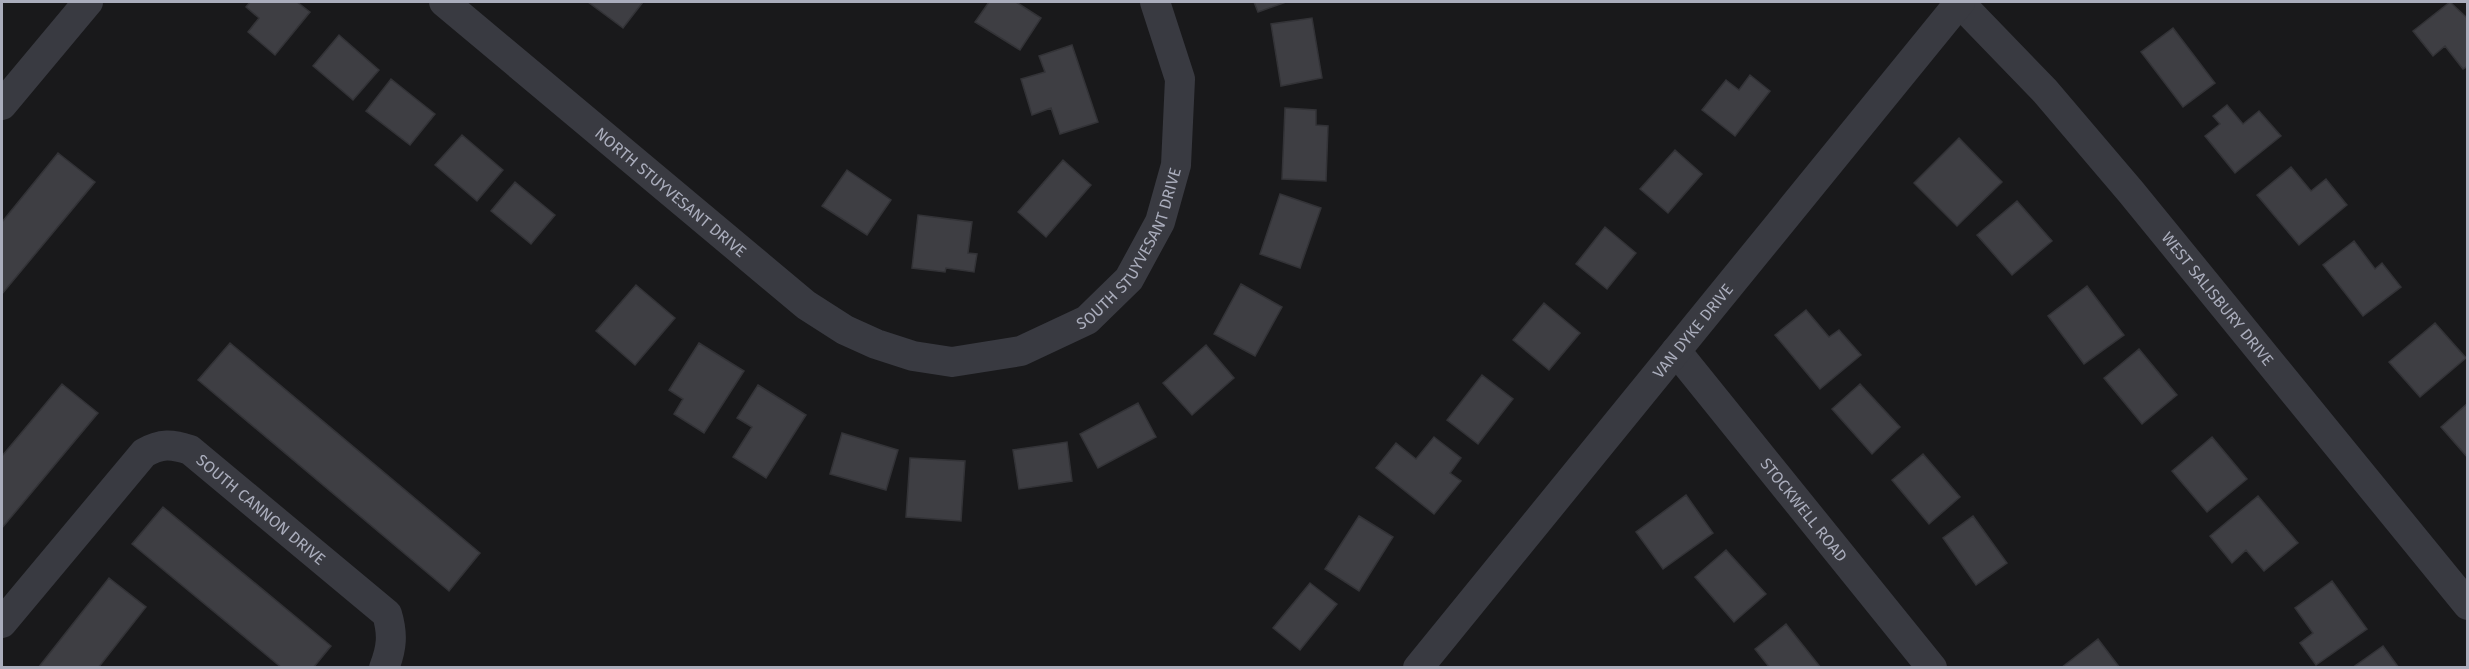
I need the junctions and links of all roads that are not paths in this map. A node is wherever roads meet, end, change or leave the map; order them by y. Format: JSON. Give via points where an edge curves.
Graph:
{"nodes":[{"id":1,"x":87,"y":2,"type":"edge"},
{"id":2,"x":444,"y":2,"type":"edge"},
{"id":3,"x":1155,"y":2,"type":"edge"},
{"id":4,"x":1960,"y":2,"type":"edge"},
{"id":5,"x":2,"y":105,"type":"edge"},
{"id":6,"x":1676,"y":351,"type":"junction"},
{"id":7,"x":914,"y":356,"type":"joint"},
{"id":8,"x":2468,"y":605,"type":"edge"},
{"id":9,"x":2,"y":622,"type":"edge"},
{"id":10,"x":1422,"y":665,"type":"edge"},
{"id":11,"x":384,"y":668,"type":"edge"},
{"id":12,"x":1932,"y":668,"type":"edge"}],
"edges":[{"from":1,"to":5,"type":"street"},
{"from":2,"to":7,"type":"street","name":"NORTH STUYVESANT DRIVE","via":[[807,304],[845,330]]},
{"from":3,"to":7,"type":"street","name":"SOUTH STUYVESANT DRIVE","via":[[1180,79],[1176,165],[1160,222],[1129,279],[1087,320],[1021,351],[952,362]]},
{"from":4,"to":6,"type":"street","name":"VAN DYKE DRIVE"},
{"from":4,"to":8,"type":"street","name":"WEST SALISBURY DRIVE","via":[[2045,91]]},
{"from":6,"to":10,"type":"street","name":"VAN DYKE DRIVE"},
{"from":6,"to":12,"type":"street","name":"STOCKWELL ROAD"},
{"from":9,"to":11,"type":"street","name":"SOUTH CANNON DRIVE","via":[[144,453],[157,445],[173,444],[190,450],[387,614],[392,631]]}]}
